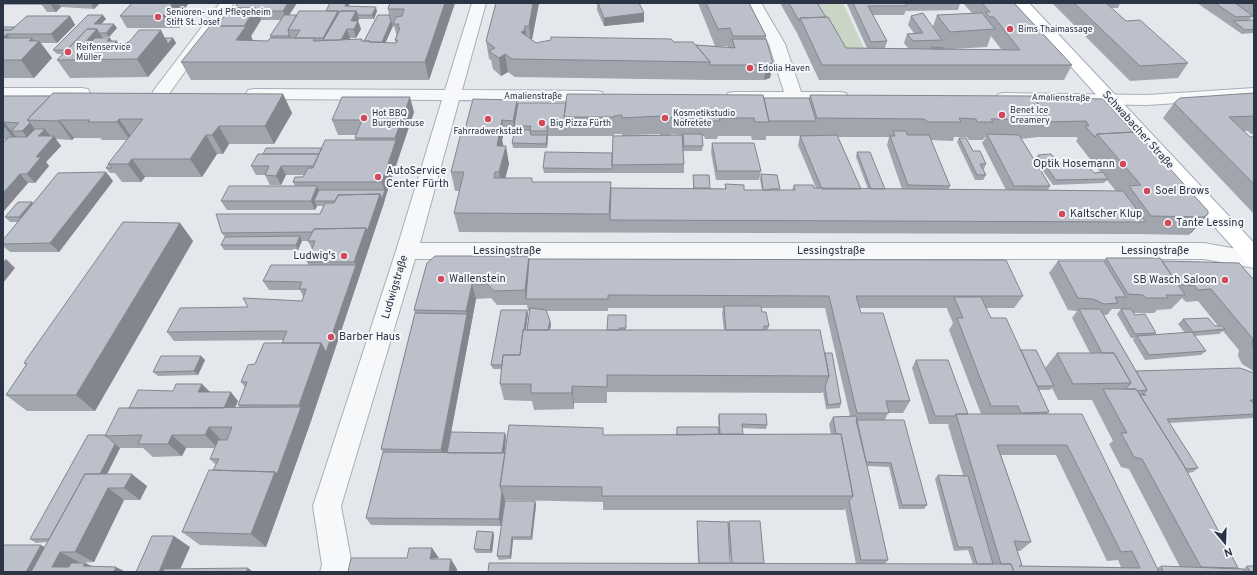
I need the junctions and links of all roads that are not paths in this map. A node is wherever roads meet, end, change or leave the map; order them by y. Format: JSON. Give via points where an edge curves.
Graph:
{"nodes":[{"id":1,"x":227,"y":3,"type":"edge"},
{"id":2,"x":479,"y":3,"type":"edge"},
{"id":3,"x":754,"y":3,"type":"edge"},
{"id":4,"x":1021,"y":3,"type":"edge"},
{"id":5,"x":3,"y":93,"type":"edge"},
{"id":6,"x":97,"y":93,"type":"edge"},
{"id":7,"x":1254,"y":93,"type":"edge"},
{"id":8,"x":184,"y":94,"type":"edge"},
{"id":9,"x":239,"y":94,"type":"edge"},
{"id":10,"x":452,"y":96,"type":"junction"},
{"id":11,"x":611,"y":96,"type":"edge"},
{"id":12,"x":714,"y":96,"type":"edge"},
{"id":13,"x":794,"y":97,"type":"junction"},
{"id":14,"x":856,"y":97,"type":"edge"},
{"id":15,"x":988,"y":98,"type":"edge"},
{"id":16,"x":1110,"y":99,"type":"junction"},
{"id":17,"x":407,"y":251,"type":"junction"},
{"id":18,"x":1254,"y":258,"type":"edge"},
{"id":19,"x":335,"y":572,"type":"edge"}],
"edges":[{"from":1,"to":8,"type":"street","via":[[152,94]]},
{"from":2,"to":10,"type":"street","name":"Ludwigstraße"},
{"from":3,"to":13,"type":"street","via":[[777,44]]},
{"from":4,"to":16,"type":"main road","name":"Schwabacher Straße"},
{"from":5,"to":6,"type":"street"},
{"from":7,"to":16,"type":"street","name":"Amalienstraße","via":[[1147,100]]},
{"from":9,"to":10,"type":"street","name":"Amalienstraße"},
{"from":10,"to":11,"type":"street","name":"Amalienstraße"},
{"from":10,"to":17,"type":"street","name":"Ludwigstraße"},
{"from":12,"to":13,"type":"street"},
{"from":13,"to":14,"type":"street"},
{"from":15,"to":16,"type":"street","name":"Amalienstraße"},
{"from":16,"to":18,"type":"main road","name":"Schwabacher Straße"},
{"from":17,"to":18,"type":"street","name":"Lessingstraße","via":[[1204,251]]},
{"from":17,"to":19,"type":"street","name":"Ludwigstraße","via":[[327,506],[337,565]]}]}
